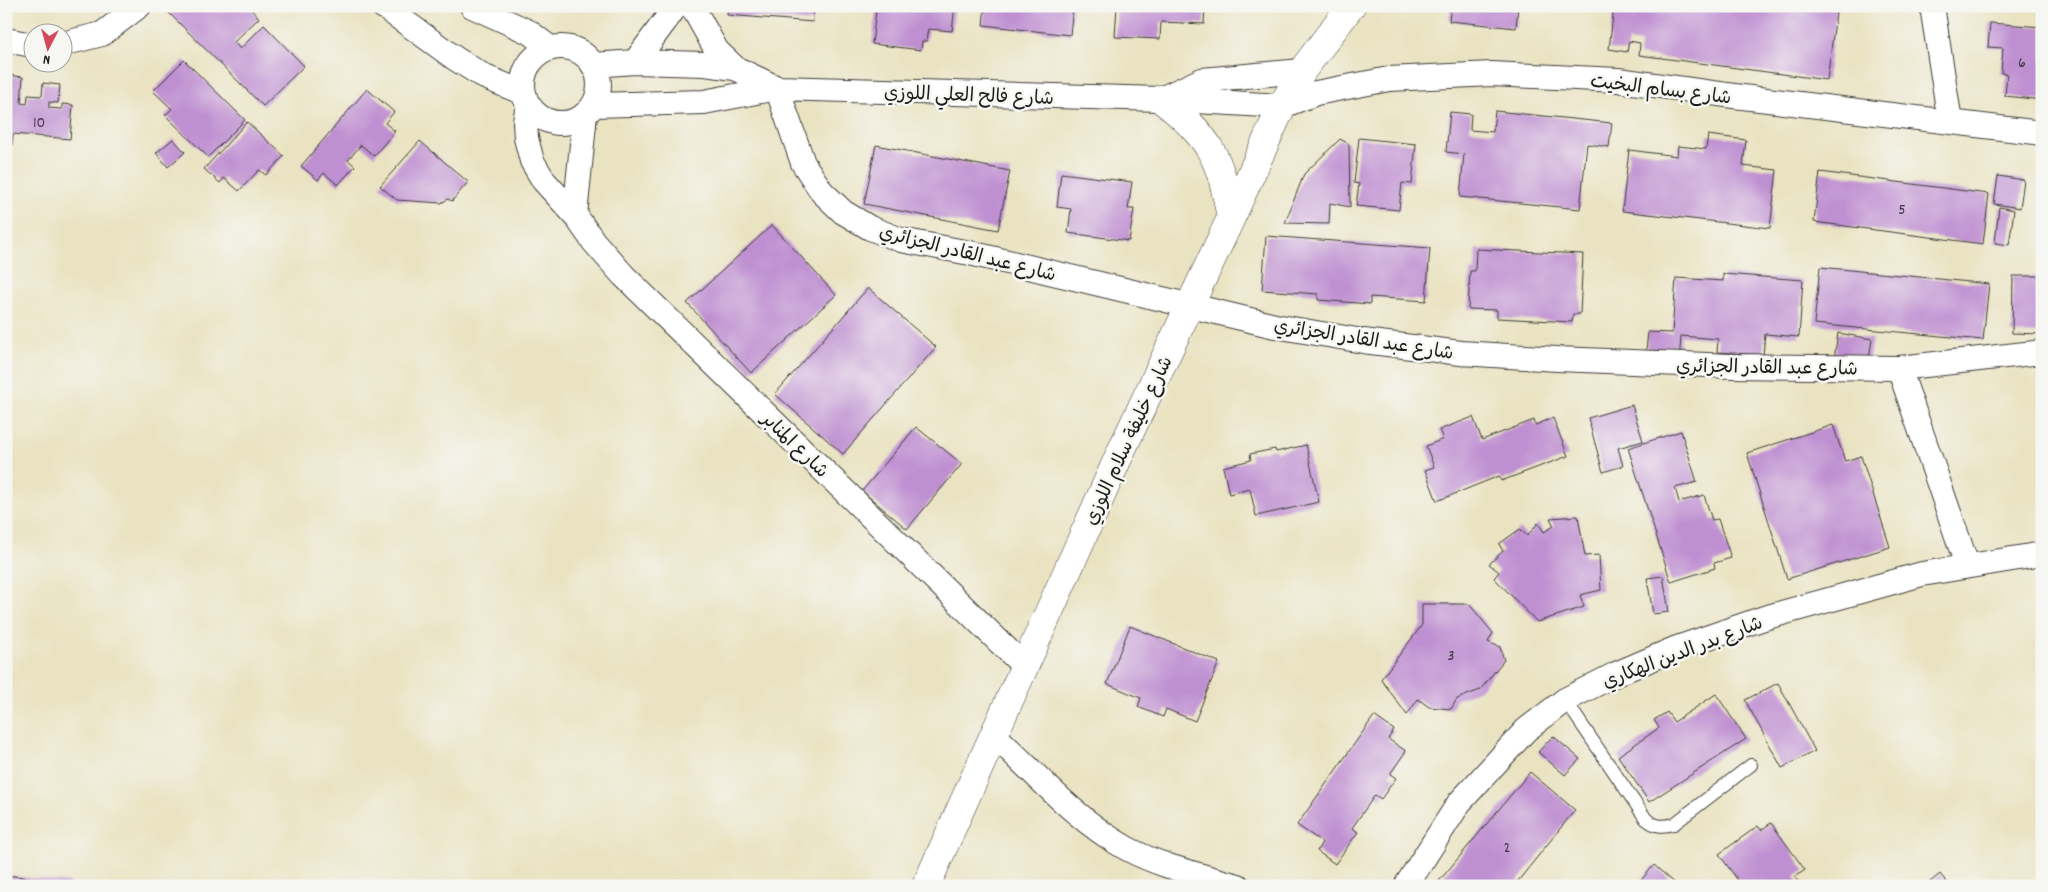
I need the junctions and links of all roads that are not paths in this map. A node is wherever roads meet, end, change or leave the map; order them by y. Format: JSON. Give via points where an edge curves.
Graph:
{"nodes":[{"id":1,"x":139,"y":6,"type":"edge"},
{"id":2,"x":384,"y":6,"type":"edge"},
{"id":3,"x":472,"y":6,"type":"edge"},
{"id":4,"x":676,"y":6,"type":"edge"},
{"id":5,"x":692,"y":6,"type":"edge"},
{"id":6,"x":1351,"y":6,"type":"edge"},
{"id":7,"x":1932,"y":6,"type":"edge"},
{"id":8,"x":6,"y":40,"type":"edge"},
{"id":9,"x":72,"y":42,"type":"edge"},
{"id":10,"x":22,"y":43,"type":"edge"},
{"id":11,"x":550,"y":48,"type":"junction"},
{"id":12,"x":635,"y":62,"type":"junction"},
{"id":13,"x":593,"y":65,"type":"junction"},
{"id":14,"x":735,"y":68,"type":"junction"},
{"id":15,"x":1302,"y":71,"type":"junction"},
{"id":16,"x":777,"y":88,"type":"junction"},
{"id":17,"x":526,"y":98,"type":"junction"},
{"id":18,"x":1161,"y":99,"type":"junction"},
{"id":19,"x":1282,"y":106,"type":"junction"},
{"id":20,"x":590,"y":110,"type":"junction"},
{"id":21,"x":1950,"y":122,"type":"junction"},
{"id":22,"x":2042,"y":133,"type":"edge"},
{"id":23,"x":575,"y":215,"type":"junction"},
{"id":24,"x":1231,"y":218,"type":"junction"},
{"id":25,"x":1190,"y":306,"type":"junction"},
{"id":26,"x":2042,"y":352,"type":"edge"},
{"id":27,"x":1899,"y":368,"type":"junction"},
{"id":28,"x":2042,"y":554,"type":"edge"},
{"id":29,"x":1967,"y":565,"type":"junction"},
{"id":30,"x":1024,"y":666,"type":"junction"},
{"id":31,"x":1565,"y":700,"type":"junction"},
{"id":32,"x":994,"y":735,"type":"junction"},
{"id":33,"x":1751,"y":765,"type":"dead end"},
{"id":34,"x":926,"y":886,"type":"edge"},
{"id":35,"x":1238,"y":886,"type":"edge"},
{"id":36,"x":1406,"y":886,"type":"edge"}],
"edges":[{"from":1,"to":9,"type":"street","via":[[102,34]]},
{"from":2,"to":17,"type":"street","via":[[456,59]]},
{"from":3,"to":11,"type":"street","via":[[530,32]]},
{"from":4,"to":12,"type":"street"},
{"from":5,"to":14,"type":"street","via":[[717,52]]},
{"from":6,"to":15,"type":"street","name":"شارع خليفة سلام اللوزي"},
{"from":7,"to":21,"type":"street"},
{"from":8,"to":10,"type":"street"},
{"from":11,"to":13,"type":"street","via":[[564,46],[578,50]]},
{"from":11,"to":17,"type":"street","via":[[537,55],[527,67],[523,81]]},
{"from":12,"to":13,"type":"street","name":"شارع فالح العلي اللوزي"},
{"from":12,"to":14,"type":"street","name":"شارع فالح العلي اللوزي"},
{"from":13,"to":20,"type":"street","via":[[600,82]]},
{"from":14,"to":16,"type":"street","name":"شارع فالح العلي اللوزي"},
{"from":15,"to":18,"type":"street","name":"شارع فالح العلي اللوزي","via":[[1202,80]]},
{"from":15,"to":19,"type":"street","name":"شارع خليفة سلام اللوزي"},
{"from":16,"to":18,"type":"street","name":"شارع فالح العلي اللوزي"},
{"from":16,"to":20,"type":"street","name":"شارع فالح العلي اللوزي","via":[[704,102]]},
{"from":16,"to":25,"type":"street","name":"شارع عبد القادر الجزائري","via":[[803,163],[822,192],[843,212],[870,228],[901,240],[970,253]]},
{"from":17,"to":20,"type":"street","via":[[536,113],[559,123],[573,121]]},
{"from":17,"to":23,"type":"street","name":"شارع المنابر","via":[[526,138],[532,161],[544,181]]},
{"from":18,"to":19,"type":"street","name":"شارع فالح العلي اللوزي"},
{"from":18,"to":24,"type":"street","via":[[1195,129],[1213,154],[1224,179]]},
{"from":19,"to":21,"type":"street","name":"شارع بسام البخيت","via":[[1316,93],[1389,79],[1492,74],[1618,80]]},
{"from":19,"to":24,"type":"street","name":"شارع خليفة سلام اللوزي"},
{"from":20,"to":23,"type":"street"},
{"from":21,"to":22,"type":"street","name":"شارع بسام البخيت"},
{"from":23,"to":30,"type":"street","name":"شارع المنابر","via":[[623,275]]},
{"from":24,"to":25,"type":"street","name":"شارع خليفة سلام اللوزي"},
{"from":25,"to":27,"type":"street","name":"شارع عبد القادر الجزائري","via":[[1275,326],[1461,353],[1723,365]]},
{"from":25,"to":30,"type":"street","name":"شارع خليفة سلام اللوزي"},
{"from":26,"to":27,"type":"street","name":"شارع عبد القادر الجزائري"},
{"from":27,"to":29,"type":"street"},
{"from":28,"to":29,"type":"street","name":"شارع بدر الدين الهكاري"},
{"from":29,"to":31,"type":"street","name":"شارع بدر الدين الهكاري","via":[[1922,574],[1764,618],[1677,648]]},
{"from":30,"to":32,"type":"street","name":"شارع خليفة سلام اللوزي"},
{"from":31,"to":33,"type":"lane","via":[[1646,818],[1655,826],[1674,824]]},
{"from":31,"to":36,"type":"street","name":"شارع بدر الدين الهكاري","via":[[1526,730],[1459,804]]},
{"from":32,"to":34,"type":"street","name":"شارع خليفة سلام اللوزي"},
{"from":32,"to":35,"type":"street","via":[[1083,818],[1128,849],[1168,866]]}]}
